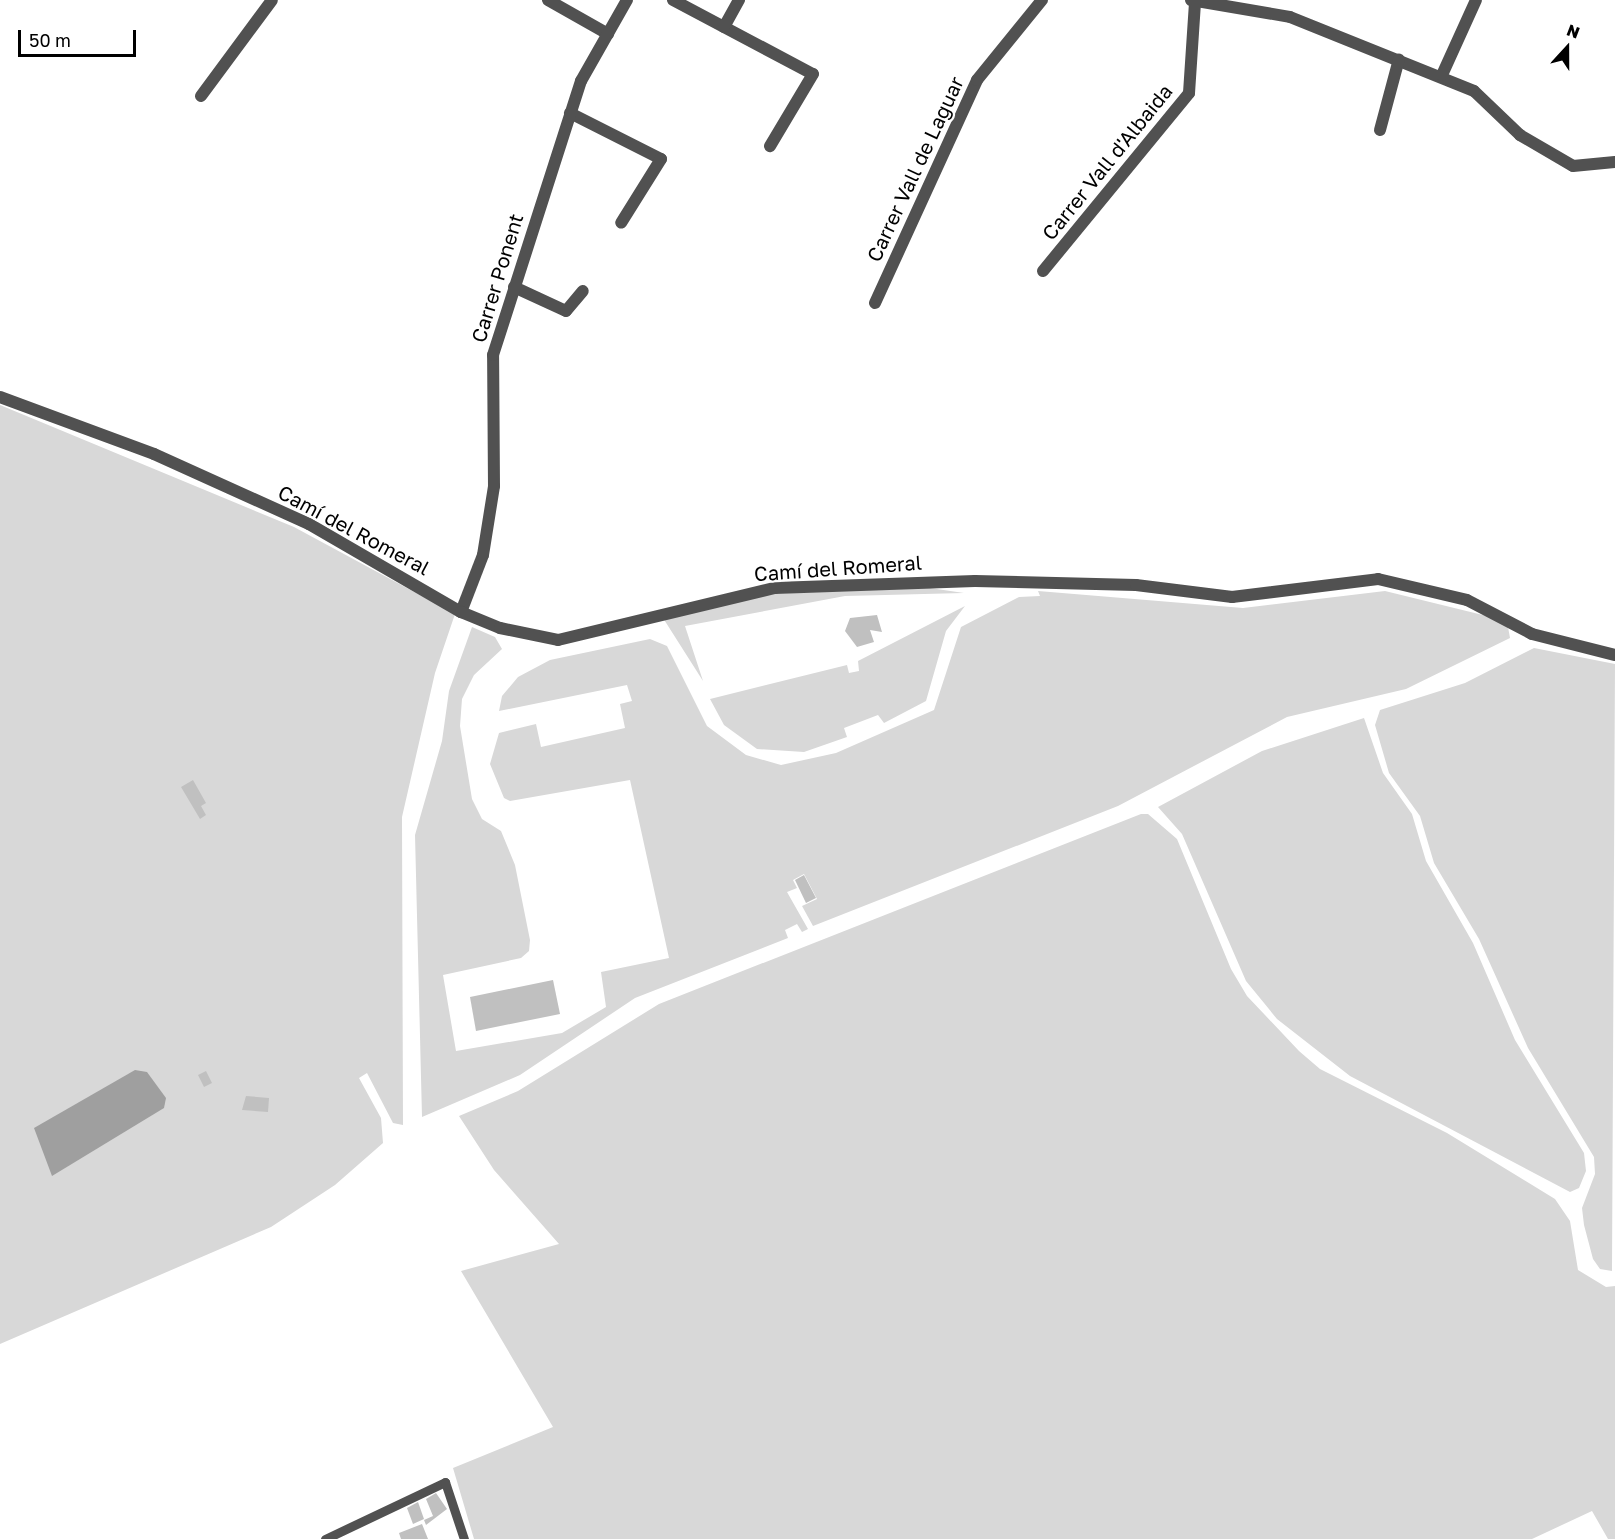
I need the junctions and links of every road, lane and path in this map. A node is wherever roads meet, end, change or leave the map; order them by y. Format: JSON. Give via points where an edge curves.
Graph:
{"nodes":[{"id":1,"x":272,"y":0,"type":"edge"},
{"id":2,"x":548,"y":0,"type":"edge"},
{"id":3,"x":627,"y":0,"type":"edge"},
{"id":4,"x":673,"y":0,"type":"edge"},
{"id":5,"x":739,"y":0,"type":"edge"},
{"id":6,"x":1042,"y":0,"type":"edge"},
{"id":7,"x":1476,"y":0,"type":"edge"},
{"id":8,"x":1193,"y":1,"type":"edge"},
{"id":9,"x":724,"y":27,"type":"junction"},
{"id":10,"x":608,"y":34,"type":"junction"},
{"id":11,"x":1400,"y":59,"type":"junction"},
{"id":12,"x":1442,"y":75,"type":"junction"},
{"id":13,"x":201,"y":96,"type":"dead end"},
{"id":14,"x":570,"y":113,"type":"junction"},
{"id":15,"x":1380,"y":130,"type":"dead end"},
{"id":16,"x":770,"y":146,"type":"dead end"},
{"id":17,"x":1615,"y":162,"type":"edge"},
{"id":18,"x":621,"y":224,"type":"dead end"},
{"id":19,"x":1043,"y":271,"type":"dead end"},
{"id":20,"x":514,"y":287,"type":"junction"},
{"id":21,"x":583,"y":291,"type":"dead end"},
{"id":22,"x":875,"y":303,"type":"dead end"},
{"id":23,"x":0,"y":397,"type":"edge"},
{"id":24,"x":461,"y":612,"type":"junction"},
{"id":25,"x":1615,"y":655,"type":"edge"},
{"id":26,"x":325,"y":1539,"type":"edge"},
{"id":27,"x":464,"y":1539,"type":"edge"}],
"edges":[{"from":1,"to":13,"type":"street"},
{"from":2,"to":10,"type":"street"},
{"from":3,"to":10,"type":"street","name":"Carrer Ponent"},
{"from":4,"to":9,"type":"street"},
{"from":5,"to":9,"type":"street"},
{"from":6,"to":22,"type":"street","name":"Carrer Vall de Laguar","via":[[977,80]]},
{"from":7,"to":12,"type":"street"},
{"from":8,"to":11,"type":"street","via":[[1290,17]]},
{"from":8,"to":19,"type":"street","name":"Carrer Vall d'Albaida","via":[[1189,93]]},
{"from":9,"to":16,"type":"street","via":[[813,74]]},
{"from":10,"to":14,"type":"street","name":"Carrer Ponent","via":[[581,81]]},
{"from":11,"to":12,"type":"street"},
{"from":11,"to":15,"type":"street"},
{"from":12,"to":17,"type":"street","via":[[1474,91],[1520,135],[1573,166]]},
{"from":14,"to":18,"type":"street","via":[[661,159]]},
{"from":14,"to":20,"type":"street","name":"Carrer Ponent"},
{"from":20,"to":21,"type":"street","via":[[566,310]]},
{"from":20,"to":24,"type":"street","name":"Carrer Ponent","via":[[493,355],[494,486],[483,555]]},
{"from":23,"to":24,"type":"street","name":"Camí del Romeral","via":[[154,454],[309,524]]},
{"from":24,"to":25,"type":"street","name":"Camí del Romeral","via":[[500,628],[558,640],[775,588],[975,581],[1136,585],[1232,597],[1378,579],[1467,600],[1532,634]]},
{"from":26,"to":27,"type":"lane","via":[[445,1482]]}]}
